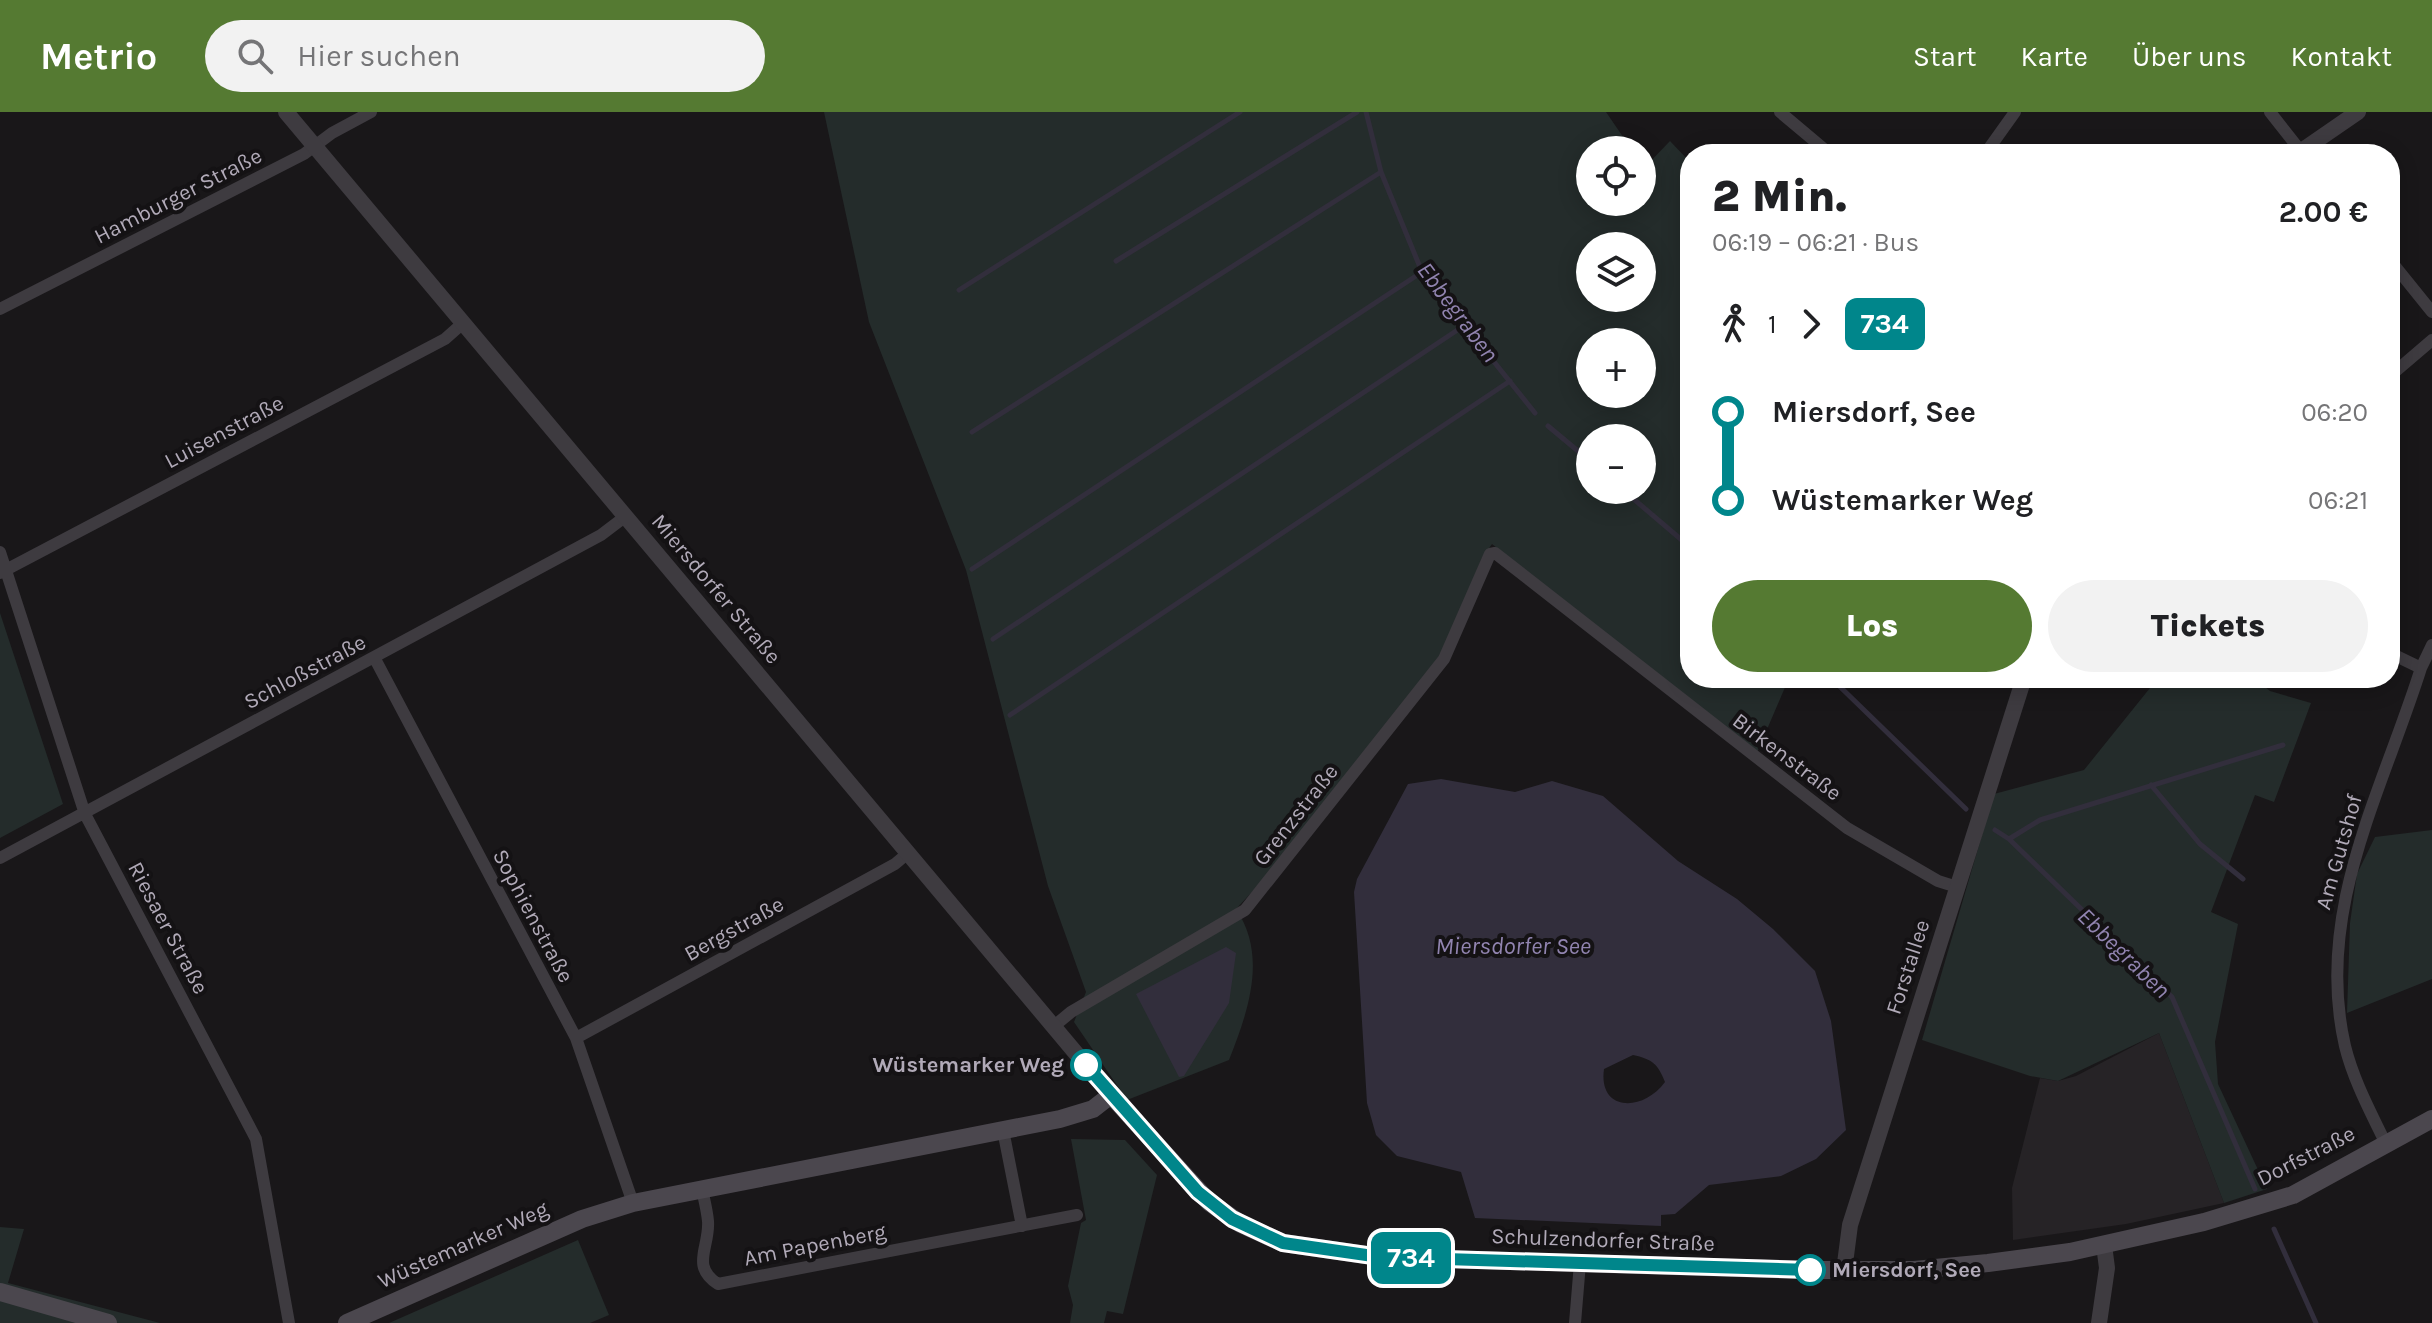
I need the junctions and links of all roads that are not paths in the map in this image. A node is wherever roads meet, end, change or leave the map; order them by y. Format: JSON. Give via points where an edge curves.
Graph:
{"nodes":[{"id":1,"x":286,"y":112,"type":"edge"},
{"id":2,"x":371,"y":112,"type":"edge"},
{"id":3,"x":1780,"y":112,"type":"edge"},
{"id":4,"x":2015,"y":112,"type":"edge"},
{"id":5,"x":2270,"y":112,"type":"edge"},
{"id":6,"x":2358,"y":112,"type":"edge"},
{"id":7,"x":1818,"y":144,"type":"edge"},
{"id":8,"x":1992,"y":144,"type":"edge"},
{"id":9,"x":2293,"y":144,"type":"edge"},
{"id":10,"x":2313,"y":144,"type":"edge"},
{"id":11,"x":314,"y":146,"type":"junction"},
{"id":12,"x":2400,"y":272,"type":"edge"},
{"id":13,"x":0,"y":309,"type":"edge"},
{"id":14,"x":2432,"y":312,"type":"edge"},
{"id":15,"x":463,"y":323,"type":"junction"},
{"id":16,"x":2432,"y":340,"type":"edge"},
{"id":17,"x":2400,"y":367,"type":"edge"},
{"id":18,"x":626,"y":516,"type":"junction"},
{"id":19,"x":0,"y":552,"type":"edge"},
{"id":20,"x":1490,"y":554,"type":"joint"},
{"id":21,"x":3,"y":571,"type":"edge"},
{"id":22,"x":2432,"y":645,"type":"edge"},
{"id":23,"x":374,"y":657,"type":"junction"},
{"id":24,"x":2400,"y":658,"type":"edge"},
{"id":25,"x":2421,"y":668,"type":"junction"},
{"id":26,"x":2021,"y":688,"type":"edge"},
{"id":27,"x":85,"y":814,"type":"junction"},
{"id":28,"x":908,"y":853,"type":"junction"},
{"id":29,"x":0,"y":858,"type":"edge"},
{"id":30,"x":1957,"y":887,"type":"junction"},
{"id":31,"x":1054,"y":1026,"type":"junction"},
{"id":32,"x":576,"y":1038,"type":"junction"},
{"id":33,"x":1111,"y":1095,"type":"junction"},
{"id":34,"x":2432,"y":1119,"type":"edge"},
{"id":35,"x":1003,"y":1130,"type":"junction"},
{"id":36,"x":2385,"y":1142,"type":"junction"},
{"id":37,"x":702,"y":1189,"type":"junction"},
{"id":38,"x":633,"y":1203,"type":"junction"},
{"id":39,"x":1077,"y":1215,"type":"dead end"},
{"id":40,"x":1022,"y":1226,"type":"junction"},
{"id":41,"x":2104,"y":1245,"type":"junction"},
{"id":42,"x":1580,"y":1263,"type":"junction"},
{"id":43,"x":1844,"y":1271,"type":"junction"},
{"id":44,"x":0,"y":1292,"type":"edge"},
{"id":45,"x":108,"y":1323,"type":"edge"},
{"id":46,"x":289,"y":1323,"type":"edge"},
{"id":47,"x":347,"y":1323,"type":"edge"},
{"id":48,"x":1575,"y":1323,"type":"edge"},
{"id":49,"x":2099,"y":1323,"type":"edge"}],
"edges":[{"from":1,"to":11,"type":"street","name":"Miersdorfer Straße"},
{"from":2,"to":11,"type":"street","name":"Hamburger Straße"},
{"from":3,"to":7,"type":"street"},
{"from":4,"to":8,"type":"street"},
{"from":5,"to":9,"type":"street"},
{"from":6,"to":10,"type":"street"},
{"from":11,"to":13,"type":"street","name":"Hamburger Straße"},
{"from":11,"to":15,"type":"street","name":"Miersdorfer Straße"},
{"from":12,"to":14,"type":"street"},
{"from":15,"to":18,"type":"street","name":"Miersdorfer Straße"},
{"from":15,"to":21,"type":"street","name":"Luisenstraße","via":[[445,339]]},
{"from":16,"to":17,"type":"street"},
{"from":18,"to":23,"type":"street","name":"Schloßstraße","via":[[601,535]]},
{"from":18,"to":28,"type":"street","name":"Miersdorfer Straße"},
{"from":19,"to":21,"type":"street","name":"Riesaer Straße"},
{"from":20,"to":30,"type":"street","name":"Birkenstraße","via":[[1847,828]]},
{"from":20,"to":31,"type":"street","name":"Grenzstraße","via":[[1444,659],[1245,910]]},
{"from":21,"to":27,"type":"street","name":"Riesaer Straße"},
{"from":22,"to":25,"type":"street","name":"Am Gutshof"},
{"from":23,"to":27,"type":"street","name":"Schloßstraße"},
{"from":23,"to":32,"type":"street","name":"Sophienstraße"},
{"from":24,"to":25,"type":"street"},
{"from":25,"to":36,"type":"street","name":"Am Gutshof","via":[[2350,869],[2339,922],[2338,1002],[2345,1045]]},
{"from":26,"to":30,"type":"street","name":"Forstallee"},
{"from":27,"to":29,"type":"street","name":"Schloßstraße"},
{"from":27,"to":46,"type":"street","name":"Riesaer Straße","via":[[251,1128],[262,1162]]},
{"from":28,"to":31,"type":"street","name":"Miersdorfer Straße"},
{"from":28,"to":32,"type":"street","name":"Bergstraße"},
{"from":30,"to":43,"type":"street","name":"Forstallee","via":[[1850,1225]]},
{"from":31,"to":33,"type":"street","name":"Miersdorfer Straße"},
{"from":32,"to":38,"type":"street","name":"Sophienstraße"},
{"from":33,"to":35,"type":"main road","name":"Wüstemarker Weg","via":[[1083,1114]]},
{"from":33,"to":42,"type":"main road","name":"Schulzendorfer Straße","via":[[1209,1202],[1283,1243],[1367,1257]]},
{"from":34,"to":36,"type":"main road","name":"Dorfstraße"},
{"from":35,"to":37,"type":"main road","name":"Wüstemarker Weg"},
{"from":35,"to":40,"type":"street"},
{"from":36,"to":41,"type":"main road","name":"Dorfstraße","via":[[2285,1198]]},
{"from":37,"to":38,"type":"main road","name":"Wüstemarker Weg"},
{"from":37,"to":40,"type":"street","name":"Am Papenberg","via":[[708,1222],[701,1266],[718,1284]]},
{"from":38,"to":47,"type":"main road","name":"Wüstemarker Weg","via":[[582,1219]]},
{"from":39,"to":40,"type":"street","name":"Am Papenberg"},
{"from":41,"to":43,"type":"main road","name":"Schulzendorfer Straße","via":[[1955,1267]]},
{"from":41,"to":49,"type":"street","via":[[2107,1268]]},
{"from":42,"to":43,"type":"main road","name":"Schulzendorfer Straße"},
{"from":42,"to":48,"type":"street"},
{"from":44,"to":45,"type":"main road"}]}
